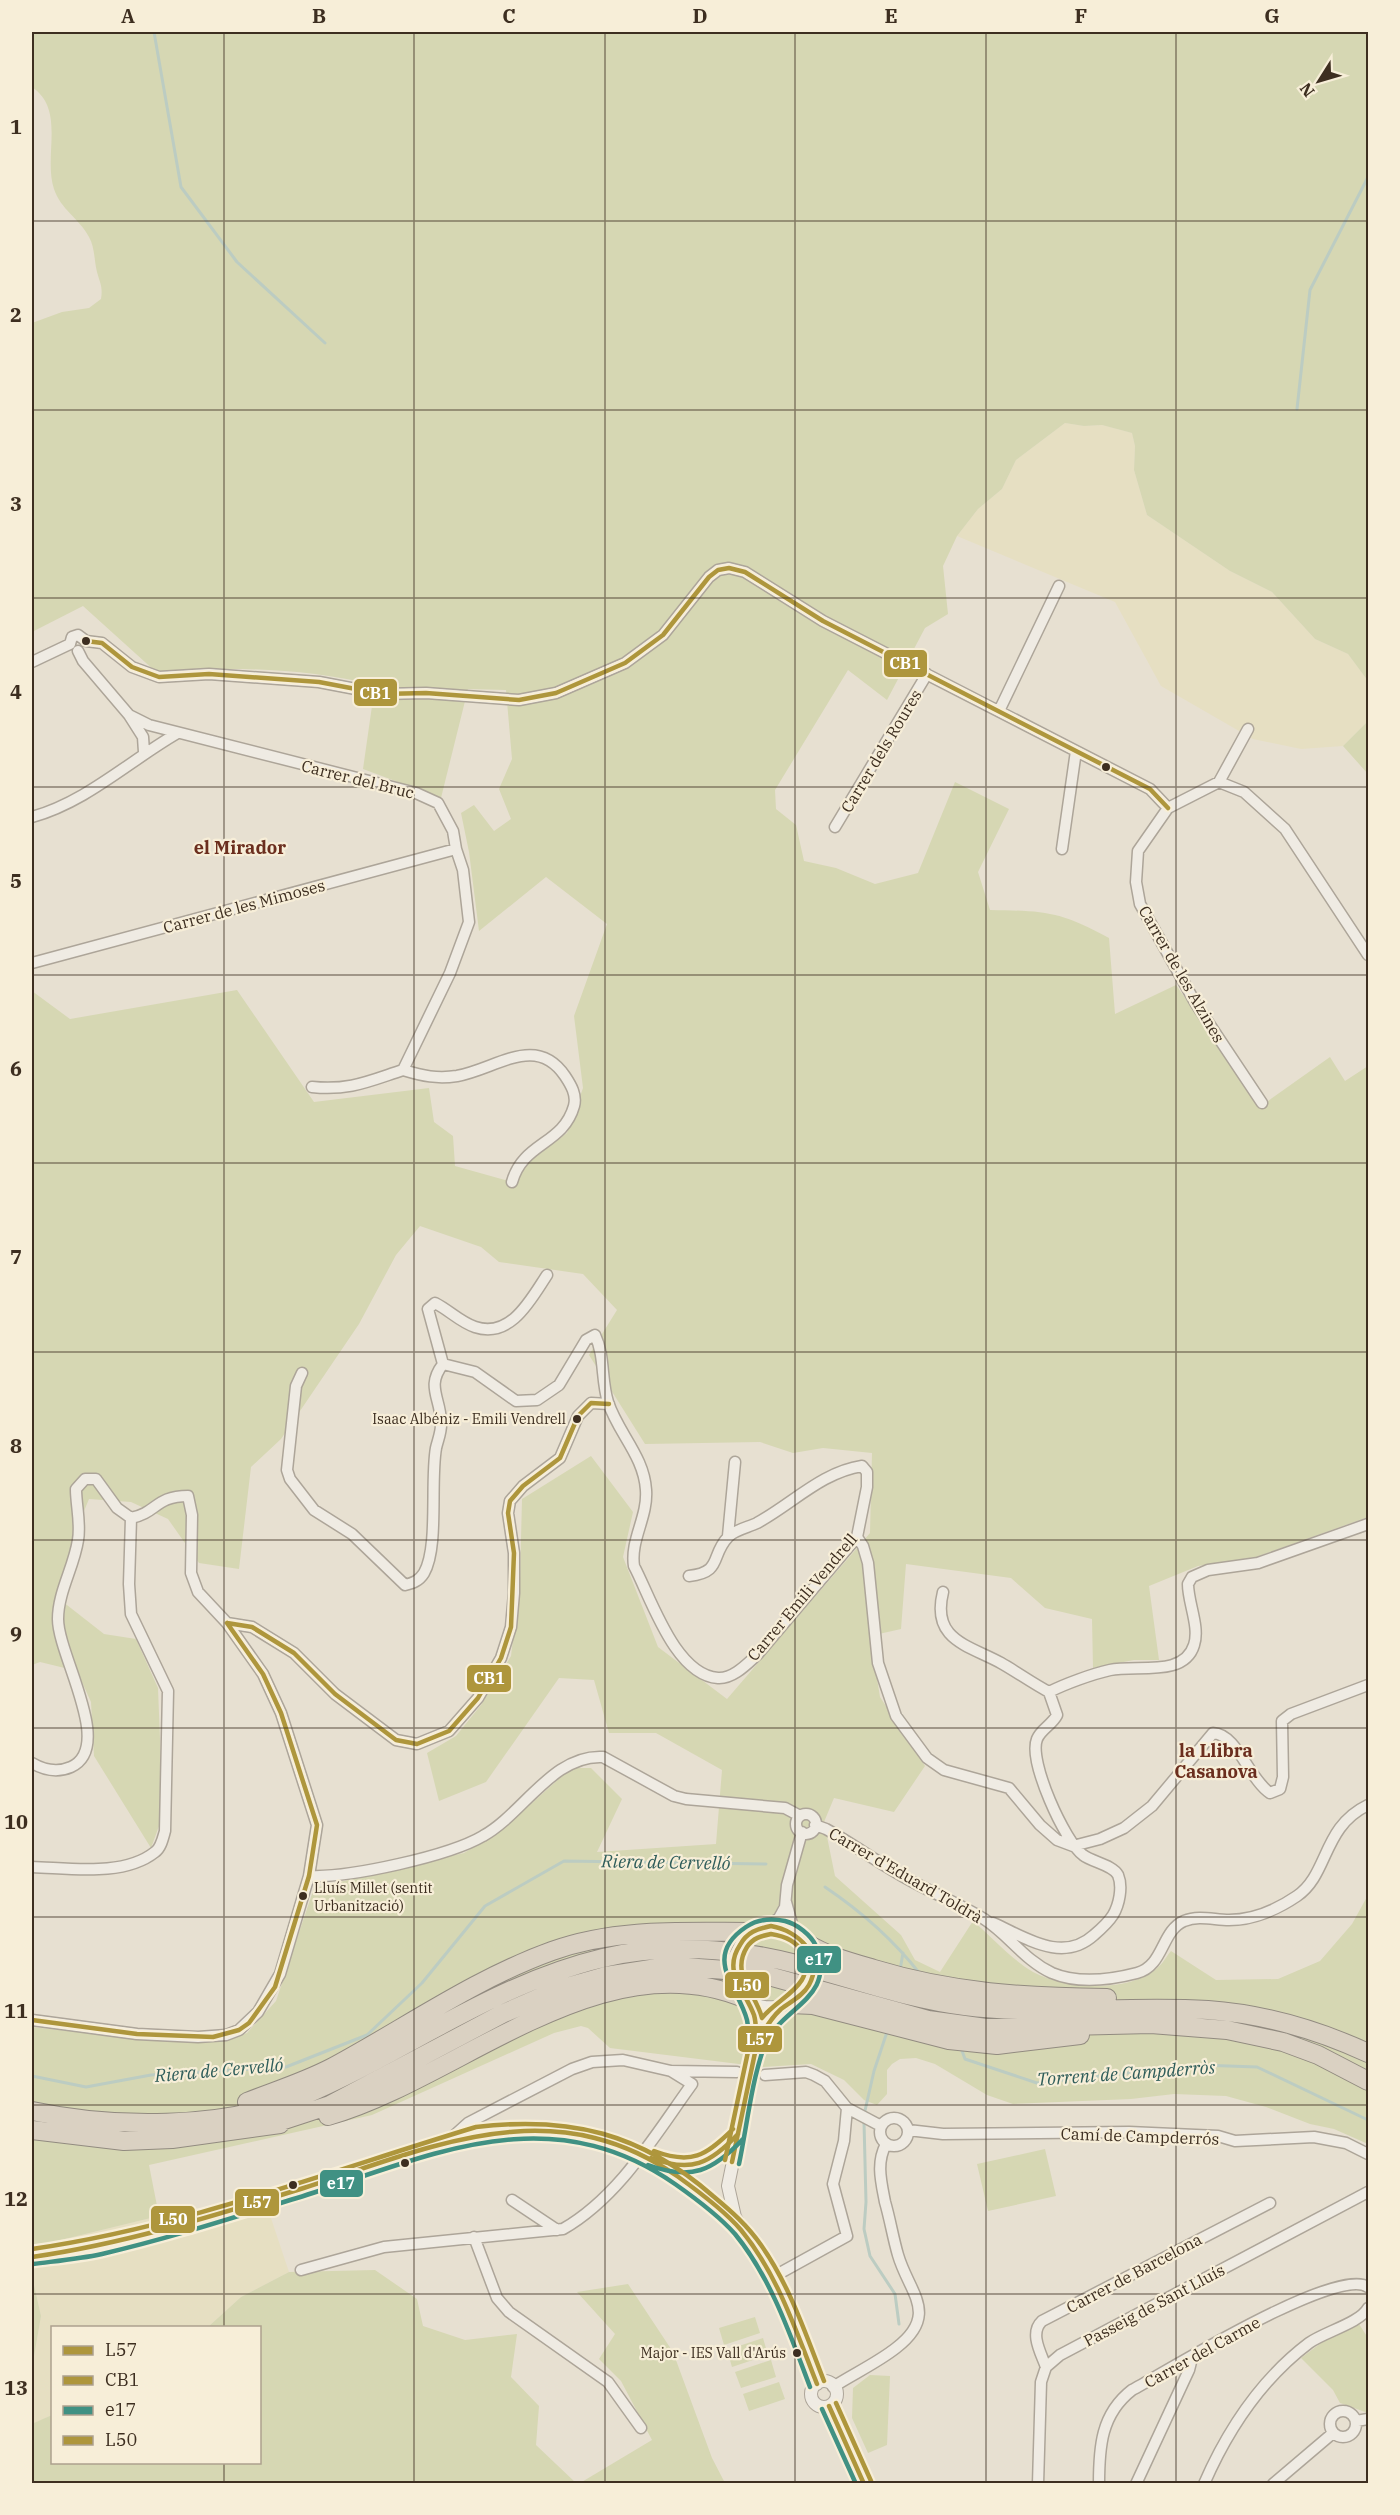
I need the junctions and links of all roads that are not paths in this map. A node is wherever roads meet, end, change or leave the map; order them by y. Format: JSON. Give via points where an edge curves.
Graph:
{"nodes":[{"id":1,"x":1059,"y":586,"type":"dead end"},
{"id":2,"x":74,"y":647,"type":"junction"},
{"id":3,"x":32,"y":662,"type":"edge"},
{"id":4,"x":927,"y":674,"type":"junction"},
{"id":5,"x":999,"y":711,"type":"junction"},
{"id":6,"x":129,"y":715,"type":"junction"},
{"id":7,"x":1248,"y":729,"type":"dead end"},
{"id":8,"x":176,"y":734,"type":"junction"},
{"id":9,"x":1076,"y":751,"type":"junction"},
{"id":10,"x":144,"y":752,"type":"junction"},
{"id":11,"x":1220,"y":782,"type":"junction"},
{"id":12,"x":1168,"y":808,"type":"junction"},
{"id":13,"x":32,"y":817,"type":"edge"},
{"id":14,"x":835,"y":827,"type":"dead end"},
{"id":15,"x":456,"y":849,"type":"junction"},
{"id":16,"x":1062,"y":849,"type":"dead end"},
{"id":17,"x":1368,"y":955,"type":"edge"},
{"id":18,"x":32,"y":963,"type":"edge"},
{"id":19,"x":403,"y":1070,"type":"junction"},
{"id":20,"x":312,"y":1087,"type":"dead end"},
{"id":21,"x":1263,"y":1103,"type":"dead end"},
{"id":22,"x":512,"y":1182,"type":"dead end"},
{"id":23,"x":547,"y":1275,"type":"dead end"},
{"id":24,"x":443,"y":1364,"type":"junction"},
{"id":25,"x":302,"y":1373,"type":"dead end"},
{"id":26,"x":609,"y":1404,"type":"junction"},
{"id":27,"x":735,"y":1462,"type":"dead end"},
{"id":28,"x":131,"y":1518,"type":"junction"},
{"id":29,"x":1368,"y":1524,"type":"edge"},
{"id":30,"x":728,"y":1536,"type":"junction"},
{"id":31,"x":857,"y":1537,"type":"junction"},
{"id":32,"x":689,"y":1576,"type":"dead end"},
{"id":33,"x":943,"y":1592,"type":"dead end"},
{"id":34,"x":227,"y":1623,"type":"junction"},
{"id":35,"x":1368,"y":1686,"type":"edge"},
{"id":36,"x":1049,"y":1692,"type":"junction"},
{"id":37,"x":32,"y":1763,"type":"edge"},
{"id":38,"x":1368,"y":1804,"type":"edge"},
{"id":39,"x":800,"y":1816,"type":"junction"},
{"id":40,"x":815,"y":1825,"type":"junction"},
{"id":41,"x":802,"y":1832,"type":"junction"},
{"id":42,"x":1073,"y":1846,"type":"junction"},
{"id":43,"x":32,"y":1867,"type":"edge"},
{"id":44,"x":309,"y":1876,"type":"junction"},
{"id":45,"x":786,"y":1899,"type":"junction"},
{"id":46,"x":987,"y":1921,"type":"junction"},
{"id":47,"x":769,"y":1925,"type":"junction"},
{"id":48,"x":747,"y":1935,"type":"junction"},
{"id":49,"x":803,"y":1942,"type":"junction"},
{"id":50,"x":746,"y":1999,"type":"junction"},
{"id":51,"x":792,"y":2002,"type":"junction"},
{"id":52,"x":1210,"y":2010,"type":"junction"},
{"id":53,"x":32,"y":2020,"type":"edge"},
{"id":54,"x":1127,"y":2026,"type":"junction"},
{"id":55,"x":756,"y":2048,"type":"junction"},
{"id":56,"x":1368,"y":2053,"type":"edge"},
{"id":57,"x":671,"y":2071,"type":"junction"},
{"id":58,"x":737,"y":2072,"type":"dead end"},
{"id":59,"x":765,"y":2075,"type":"dead end"},
{"id":60,"x":1368,"y":2081,"type":"edge"},
{"id":61,"x":850,"y":2109,"type":"junction"},
{"id":62,"x":32,"y":2111,"type":"edge"},
{"id":63,"x":204,"y":2120,"type":"junction"},
{"id":64,"x":877,"y":2124,"type":"junction"},
{"id":65,"x":269,"y":2125,"type":"junction"},
{"id":66,"x":32,"y":2130,"type":"edge"},
{"id":67,"x":908,"y":2130,"type":"junction"},
{"id":68,"x":738,"y":2134,"type":"junction"},
{"id":69,"x":448,"y":2141,"type":"junction"},
{"id":70,"x":886,"y":2144,"type":"junction"},
{"id":71,"x":642,"y":2153,"type":"junction"},
{"id":72,"x":1368,"y":2154,"type":"edge"},
{"id":73,"x":655,"y":2159,"type":"junction"},
{"id":74,"x":1368,"y":2192,"type":"edge"},
{"id":75,"x":512,"y":2200,"type":"dead end"},
{"id":76,"x":1270,"y":2203,"type":"dead end"},
{"id":77,"x":557,"y":2230,"type":"junction"},
{"id":78,"x":742,"y":2231,"type":"junction"},
{"id":79,"x":474,"y":2237,"type":"junction"},
{"id":80,"x":32,"y":2257,"type":"edge"},
{"id":81,"x":301,"y":2270,"type":"dead end"},
{"id":82,"x":771,"y":2278,"type":"junction"},
{"id":83,"x":1368,"y":2287,"type":"edge"},
{"id":84,"x":1368,"y":2308,"type":"edge"},
{"id":85,"x":1192,"y":2358,"type":"junction"},
{"id":86,"x":1046,"y":2367,"type":"junction"},
{"id":87,"x":817,"y":2384,"type":"junction"},
{"id":88,"x":833,"y":2386,"type":"junction"},
{"id":89,"x":829,"y":2406,"type":"junction"},
{"id":90,"x":1368,"y":2419,"type":"edge"},
{"id":91,"x":1356,"y":2421,"type":"junction"},
{"id":92,"x":641,"y":2428,"type":"dead end"},
{"id":93,"x":1333,"y":2433,"type":"junction"},
{"id":94,"x":864,"y":2484,"type":"edge"},
{"id":95,"x":1038,"y":2484,"type":"edge"},
{"id":96,"x":1099,"y":2484,"type":"edge"},
{"id":97,"x":1136,"y":2484,"type":"edge"},
{"id":98,"x":1204,"y":2484,"type":"edge"},
{"id":99,"x":1273,"y":2484,"type":"edge"}],
"edges":[{"from":1,"to":5,"type":"street"},
{"from":2,"to":3,"type":"street"},
{"from":2,"to":4,"type":"street","via":[[85,647],[86,641],[102,643],[132,667],[159,677],[209,674],[319,682],[382,694],[519,700],[555,693],[625,663],[663,635],[709,577],[729,568],[745,572],[823,621]]},
{"from":2,"to":6,"type":"street","name":"Carrer del Bruc"},
{"from":4,"to":5,"type":"street"},
{"from":4,"to":14,"type":"street","name":"Carrer dels Roures"},
{"from":5,"to":9,"type":"street"},
{"from":6,"to":8,"type":"street","name":"Carrer del Bruc"},
{"from":6,"to":10,"type":"street","via":[[143,737]]},
{"from":7,"to":11,"type":"street"},
{"from":8,"to":10,"type":"street"},
{"from":8,"to":15,"type":"street","name":"Carrer del Bruc","via":[[416,793],[438,803],[453,831]]},
{"from":9,"to":12,"type":"street","via":[[1150,789]]},
{"from":9,"to":16,"type":"street"},
{"from":10,"to":13,"type":"street","via":[[88,793]]},
{"from":11,"to":12,"type":"street"},
{"from":11,"to":17,"type":"street","via":[[1244,792],[1285,829]]},
{"from":12,"to":21,"type":"street","name":"Carrer de les Alzines","via":[[1138,851],[1136,882],[1140,903],[1196,1004]]},
{"from":15,"to":18,"type":"street","name":"Carrer de les Mimoses"},
{"from":15,"to":19,"type":"street","name":"Carrer del Bruc","via":[[463,870],[469,922],[450,973]]},
{"from":19,"to":20,"type":"street","via":[[338,1089]]},
{"from":19,"to":22,"type":"street","via":[[431,1079],[459,1076],[522,1054],[546,1056],[556,1062],[573,1087],[575,1102],[570,1118],[516,1166]]},
{"from":23,"to":24,"type":"street","via":[[523,1311],[510,1323],[495,1328],[476,1328],[435,1304],[428,1309]]},
{"from":24,"to":25,"type":"street","via":[[435,1374],[434,1385],[441,1419],[430,1550],[424,1574],[405,1585],[352,1534],[314,1510],[291,1479],[287,1470],[296,1386]]},
{"from":24,"to":26,"type":"street","name":"Carrer Emili Vendrell","via":[[475,1372],[516,1401],[537,1400],[559,1385],[586,1340],[595,1335],[601,1347]]},
{"from":26,"to":31,"type":"street","name":"Carrer Emili Vendrell","via":[[645,1479],[646,1511],[632,1556],[634,1566],[664,1631],[702,1674],[720,1678],[740,1671]]},
{"from":26,"to":34,"type":"street","via":[[591,1403],[578,1416],[560,1458],[510,1501],[514,1553],[511,1627],[501,1658],[478,1698],[449,1731],[417,1743],[396,1740],[335,1694],[294,1653],[252,1627]]},
{"from":27,"to":30,"type":"street"},
{"from":28,"to":34,"type":"street","via":[[142,1516],[171,1496],[188,1496],[192,1515],[191,1573],[198,1592]]},
{"from":28,"to":37,"type":"street","via":[[117,1508],[96,1479],[85,1479],[76,1489],[79,1538],[58,1609],[58,1631],[83,1703],[87,1754],[79,1764],[64,1771],[43,1770]]},
{"from":28,"to":43,"type":"street","via":[[131,1614],[168,1691],[165,1831],[158,1851],[133,1864]]},
{"from":29,"to":36,"type":"street","via":[[1258,1563],[1197,1574],[1188,1584],[1196,1638],[1186,1657],[1156,1668],[1111,1669]]},
{"from":30,"to":31,"type":"street","name":"Carrer Emili Vendrell","via":[[837,1473],[862,1466],[867,1472],[867,1487]]},
{"from":30,"to":32,"type":"street","via":[[712,1568],[704,1574]]},
{"from":31,"to":42,"type":"street","via":[[868,1563],[878,1663],[896,1716],[927,1758],[944,1770],[1009,1788],[1040,1825],[1057,1840]]},
{"from":33,"to":36,"type":"street","via":[[941,1616],[950,1636]]},
{"from":34,"to":44,"type":"street","via":[[263,1674],[281,1713],[317,1825]]},
{"from":35,"to":42,"type":"street","via":[[1291,1714],[1282,1721],[1280,1789],[1270,1793],[1257,1782],[1227,1738],[1213,1733],[1147,1810],[1112,1834]]},
{"from":36,"to":42,"type":"street","via":[[1057,1715],[1040,1735],[1035,1748],[1054,1814]]},
{"from":38,"to":46,"type":"street","name":"Carrer d'Eduard Toldrà","via":[[1343,1823],[1310,1881],[1296,1896],[1244,1919],[1196,1918],[1181,1923],[1155,1962],[1137,1973],[1079,1980],[1052,1973],[1017,1950]]},
{"from":39,"to":40,"type":"street","via":[[811,1815]]},
{"from":39,"to":41,"type":"street","via":[[796,1824]]},
{"from":39,"to":44,"type":"street","via":[[785,1808],[674,1796],[603,1757],[593,1756],[572,1762],[503,1823],[460,1848],[338,1875]]},
{"from":40,"to":41,"type":"street","via":[[811,1832]]},
{"from":40,"to":46,"type":"street","name":"Carrer d'Eduard Toldrà"},
{"from":41,"to":45,"type":"street"},
{"from":42,"to":46,"type":"street","via":[[1119,1876],[1118,1906],[1111,1919],[1091,1938],[1079,1945],[1056,1948]]},
{"from":44,"to":53,"type":"street","via":[[280,1974],[258,2013],[239,2030],[213,2037],[147,2035]]},
{"from":45,"to":47,"type":"street","via":[[782,1913]]},
{"from":45,"to":49,"type":"street"},
{"from":47,"to":48,"type":"street"},
{"from":47,"to":49,"type":"street"},
{"from":48,"to":50,"type":"street","bridge":true,"via":[[733,1960],[735,1982]]},
{"from":48,"to":63,"type":"highway","via":[[643,1933],[553,1951],[486,1982],[329,2069]]},
{"from":49,"to":51,"type":"street","bridge":true,"via":[[811,1980]]},
{"from":49,"to":52,"type":"highway","via":[[835,1957],[966,1991],[1139,1999]]},
{"from":50,"to":51,"type":"street","via":[[764,2008]]},
{"from":50,"to":55,"type":"street","via":[[756,2023]]},
{"from":50,"to":65,"type":"highway","via":[[708,1986],[678,1984],[578,2002],[519,2026],[370,2102],[316,2119]]},
{"from":51,"to":54,"type":"highway","via":[[949,2040],[997,2046],[1056,2040]]},
{"from":51,"to":55,"type":"street","via":[[767,2024]]},
{"from":52,"to":56,"type":"highway","via":[[1276,2020]]},
{"from":52,"to":63,"type":"highway","via":[[1010,2012],[932,2002],[753,1955],[694,1949],[652,1950],[606,1957],[524,1983],[296,2099]]},
{"from":54,"to":60,"type":"highway","via":[[1187,2026],[1257,2036],[1318,2055]]},
{"from":54,"to":65,"type":"highway","via":[[986,2028],[928,2019],[754,1972],[670,1966],[606,1976],[557,1990],[502,2014],[330,2105]]},
{"from":55,"to":68,"type":"street"},
{"from":57,"to":58,"type":"street"},
{"from":57,"to":69,"type":"street","via":[[637,2061],[592,2062],[468,2123]]},
{"from":57,"to":71,"type":"street","via":[[692,2084]]},
{"from":59,"to":61,"type":"street","via":[[814,2075],[825,2081]]},
{"from":61,"to":64,"type":"street"},
{"from":61,"to":82,"type":"street","via":[[833,2184],[847,2236]]},
{"from":62,"to":63,"type":"highway","via":[[101,2122]]},
{"from":64,"to":67,"type":"street","via":[[893,2118],[905,2122]]},
{"from":64,"to":70,"type":"street"},
{"from":65,"to":66,"type":"highway","via":[[222,2134],[124,2141]]},
{"from":67,"to":70,"type":"street","via":[[907,2139],[899,2146]]},
{"from":67,"to":72,"type":"street","name":"Camí de Campderrós","via":[[943,2134],[1130,2132],[1218,2136],[1235,2141],[1314,2137],[1346,2143]]},
{"from":68,"to":73,"type":"street","via":[[720,2152],[699,2164],[680,2167]]},
{"from":68,"to":78,"type":"street","via":[[728,2186],[731,2206]]},
{"from":69,"to":71,"type":"street","via":[[499,2131],[550,2130],[594,2137]]},
{"from":69,"to":80,"type":"street","via":[[199,2220],[99,2247]]},
{"from":70,"to":88,"type":"street","via":[[880,2178],[898,2257],[916,2293],[918,2314],[898,2347]]},
{"from":71,"to":73,"type":"street"},
{"from":71,"to":77,"type":"street","via":[[612,2189],[575,2222]]},
{"from":73,"to":78,"type":"street"},
{"from":74,"to":86,"type":"street","name":"Passeig de Sant Lluís","via":[[1060,2355]]},
{"from":75,"to":77,"type":"street"},
{"from":76,"to":86,"type":"street","name":"Carrer de Barcelona","via":[[1042,2321],[1035,2332]]},
{"from":77,"to":79,"type":"street"},
{"from":78,"to":82,"type":"street"},
{"from":79,"to":81,"type":"street","via":[[384,2247]]},
{"from":79,"to":92,"type":"street","via":[[497,2298],[509,2312],[608,2382]]},
{"from":82,"to":87,"type":"street"},
{"from":83,"to":85,"type":"street","name":"Carrer del Carme","via":[[1349,2283],[1296,2300]]},
{"from":84,"to":98,"type":"street","via":[[1355,2319],[1319,2336],[1282,2366],[1237,2420]]},
{"from":85,"to":96,"type":"street","name":"Carrer del Carme","via":[[1120,2400],[1101,2436]]},
{"from":85,"to":97,"type":"street"},
{"from":86,"to":95,"type":"street","via":[[1041,2382]]},
{"from":87,"to":88,"type":"street","via":[[826,2382]]},
{"from":87,"to":89,"type":"street","via":[[812,2390],[814,2403]]},
{"from":88,"to":89,"type":"street","via":[[836,2396]]},
{"from":89,"to":94,"type":"street"},
{"from":90,"to":91,"type":"street"},
{"from":91,"to":93,"type":"street","via":[[1348,2436]]},
{"from":91,"to":93,"type":"street","via":[[1351,2413],[1340,2410],[1330,2420]]},
{"from":93,"to":99,"type":"street"}]}
